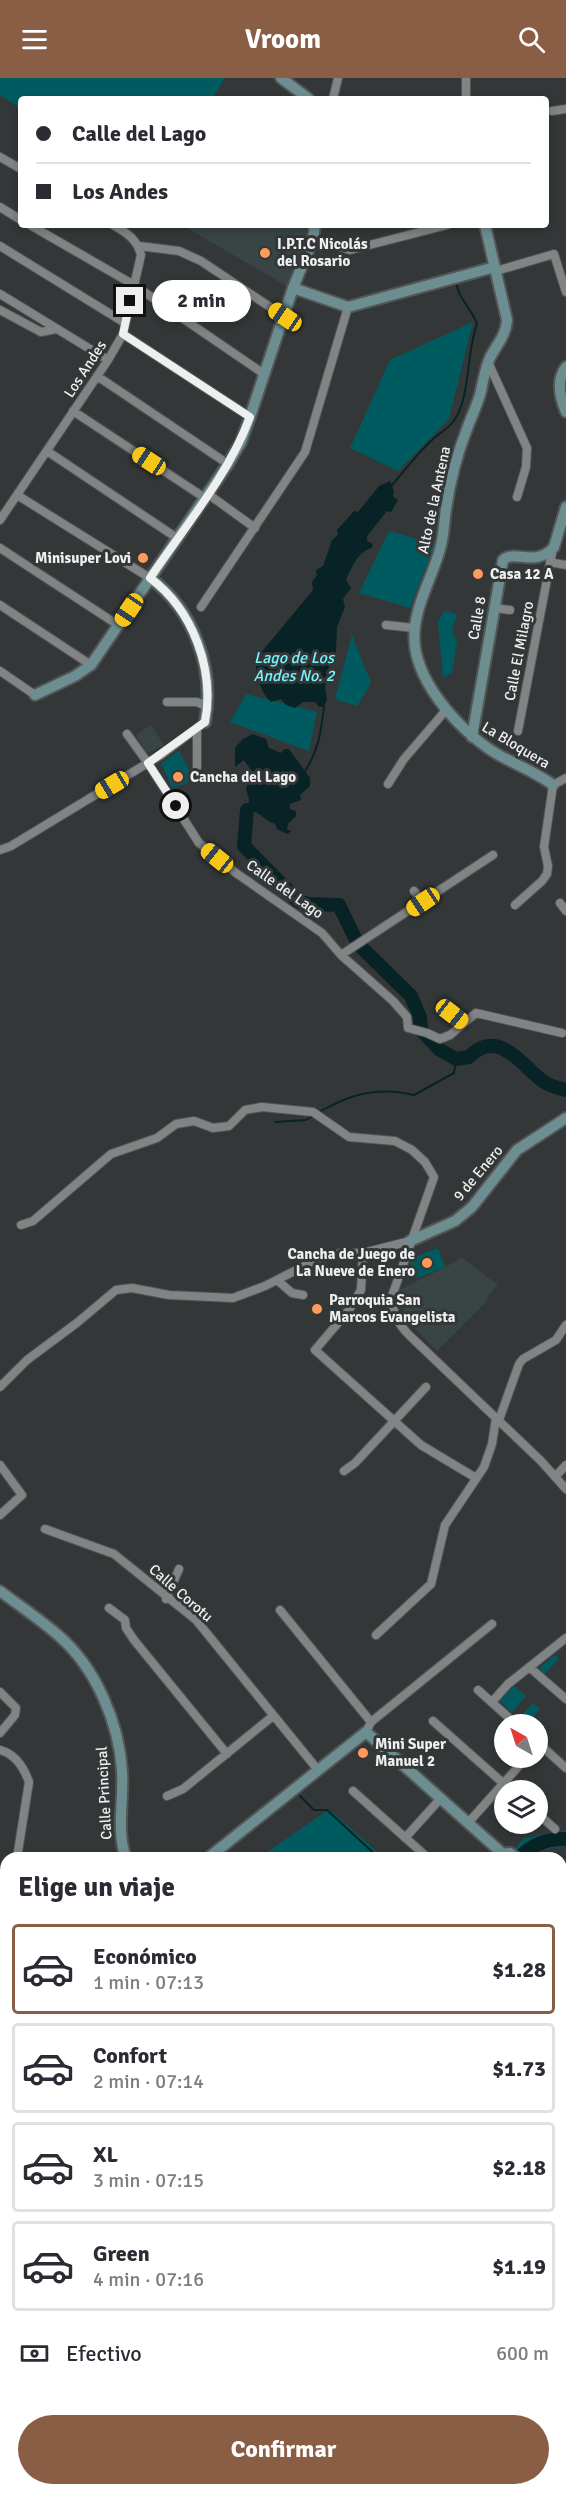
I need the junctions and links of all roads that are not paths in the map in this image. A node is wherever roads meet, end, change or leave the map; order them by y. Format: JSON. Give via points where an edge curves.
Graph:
{"nodes":[{"id":1,"x":281,"y":78,"type":"edge"},
{"id":2,"x":338,"y":78,"type":"edge"},
{"id":3,"x":466,"y":78,"type":"edge"},
{"id":4,"x":305,"y":96,"type":"edge"},
{"id":5,"x":334,"y":96,"type":"edge"},
{"id":6,"x":466,"y":96,"type":"edge"},
{"id":7,"x":566,"y":110,"type":"edge"},
{"id":8,"x":552,"y":111,"type":"dead end"},
{"id":9,"x":0,"y":157,"type":"edge"},
{"id":10,"x":18,"y":167,"type":"edge"},
{"id":11,"x":0,"y":207,"type":"edge"},
{"id":12,"x":18,"y":218,"type":"edge"},
{"id":13,"x":35,"y":228,"type":"edge"},
{"id":14,"x":118,"y":228,"type":"edge"},
{"id":15,"x":315,"y":228,"type":"edge"},
{"id":16,"x":435,"y":228,"type":"edge"},
{"id":17,"x":486,"y":228,"type":"edge"},
{"id":18,"x":313,"y":239,"type":"junction"},
{"id":19,"x":0,"y":246,"type":"edge"},
{"id":20,"x":139,"y":246,"type":"junction"},
{"id":21,"x":496,"y":269,"type":"junction"},
{"id":22,"x":134,"y":285,"type":"junction"},
{"id":23,"x":293,"y":288,"type":"junction"},
{"id":24,"x":566,"y":292,"type":"edge"},
{"id":25,"x":0,"y":294,"type":"edge"},
{"id":26,"x":348,"y":307,"type":"junction"},
{"id":27,"x":0,"y":310,"type":"edge"},
{"id":28,"x":285,"y":317,"type":"junction"},
{"id":29,"x":125,"y":323,"type":"junction"},
{"id":30,"x":57,"y":329,"type":"junction"},
{"id":31,"x":123,"y":334,"type":"junction"},
{"id":32,"x":108,"y":360,"type":"junction"},
{"id":33,"x":488,"y":362,"type":"junction"},
{"id":34,"x":566,"y":367,"type":"edge"},
{"id":35,"x":264,"y":374,"type":"junction"},
{"id":36,"x":97,"y":376,"type":"junction"},
{"id":37,"x":74,"y":411,"type":"junction"},
{"id":38,"x":566,"y":412,"type":"edge"},
{"id":39,"x":250,"y":417,"type":"junction"},
{"id":40,"x":47,"y":451,"type":"junction"},
{"id":41,"x":228,"y":464,"type":"junction"},
{"id":42,"x":17,"y":495,"type":"junction"},
{"id":43,"x":207,"y":496,"type":"junction"},
{"id":44,"x":517,"y":497,"type":"dead end"},
{"id":45,"x":565,"y":512,"type":"edge"},
{"id":46,"x":0,"y":520,"type":"edge"},
{"id":47,"x":255,"y":528,"type":"junction"},
{"id":48,"x":177,"y":538,"type":"junction"},
{"id":49,"x":554,"y":547,"type":"junction"},
{"id":50,"x":0,"y":548,"type":"edge"},
{"id":51,"x":550,"y":562,"type":"junction"},
{"id":52,"x":566,"y":565,"type":"edge"},
{"id":53,"x":150,"y":578,"type":"junction"},
{"id":54,"x":0,"y":605,"type":"edge"},
{"id":55,"x":201,"y":607,"type":"dead end"},
{"id":56,"x":494,"y":608,"type":"junction"},
{"id":57,"x":510,"y":610,"type":"dead end"},
{"id":58,"x":118,"y":625,"type":"junction"},
{"id":59,"x":386,"y":625,"type":"dead end"},
{"id":60,"x":414,"y":628,"type":"junction"},
{"id":61,"x":91,"y":665,"type":"junction"},
{"id":62,"x":0,"y":671,"type":"edge"},
{"id":63,"x":35,"y":695,"type":"joint"},
{"id":64,"x":166,"y":702,"type":"dead end"},
{"id":65,"x":208,"y":707,"type":"junction"},
{"id":66,"x":446,"y":710,"type":"junction"},
{"id":67,"x":201,"y":725,"type":"junction"},
{"id":68,"x":518,"y":731,"type":"dead end"},
{"id":69,"x":127,"y":734,"type":"dead end"},
{"id":70,"x":472,"y":737,"type":"junction"},
{"id":71,"x":148,"y":763,"type":"junction"},
{"id":72,"x":197,"y":768,"type":"dead end"},
{"id":73,"x":566,"y":778,"type":"edge"},
{"id":74,"x":388,"y":784,"type":"dead end"},
{"id":75,"x":553,"y":785,"type":"junction"},
{"id":76,"x":0,"y":850,"type":"edge"},
{"id":77,"x":493,"y":855,"type":"dead end"},
{"id":78,"x":414,"y":891,"type":"dead end"},
{"id":79,"x":423,"y":902,"type":"junction"},
{"id":80,"x":560,"y":903,"type":"dead end"},
{"id":81,"x":515,"y":905,"type":"dead end"},
{"id":82,"x":566,"y":911,"type":"edge"},
{"id":83,"x":341,"y":955,"type":"junction"},
{"id":84,"x":441,"y":1006,"type":"dead end"},
{"id":85,"x":463,"y":1023,"type":"junction"},
{"id":86,"x":562,"y":1033,"type":"dead end"},
{"id":87,"x":566,"y":1118,"type":"edge"},
{"id":88,"x":21,"y":1225,"type":"dead end"},
{"id":89,"x":410,"y":1241,"type":"junction"},
{"id":90,"x":363,"y":1253,"type":"junction"},
{"id":91,"x":277,"y":1280,"type":"junction"},
{"id":92,"x":303,"y":1295,"type":"dead end"},
{"id":93,"x":566,"y":1326,"type":"edge"},
{"id":94,"x":0,"y":1387,"type":"edge"},
{"id":95,"x":426,"y":1387,"type":"dead end"},
{"id":96,"x":497,"y":1419,"type":"junction"},
{"id":97,"x":395,"y":1421,"type":"junction"},
{"id":98,"x":0,"y":1465,"type":"edge"},
{"id":99,"x":566,"y":1465,"type":"edge"},
{"id":100,"x":344,"y":1471,"type":"dead end"},
{"id":101,"x":555,"y":1477,"type":"junction"},
{"id":102,"x":476,"y":1479,"type":"junction"},
{"id":103,"x":566,"y":1489,"type":"edge"},
{"id":104,"x":0,"y":1515,"type":"edge"},
{"id":105,"x":45,"y":1528,"type":"dead end"},
{"id":106,"x":179,"y":1569,"type":"dead end"},
{"id":107,"x":0,"y":1591,"type":"edge"},
{"id":108,"x":166,"y":1599,"type":"junction"},
{"id":109,"x":109,"y":1608,"type":"dead end"},
{"id":110,"x":280,"y":1610,"type":"dead end"},
{"id":111,"x":492,"y":1624,"type":"dead end"},
{"id":112,"x":376,"y":1635,"type":"dead end"},
{"id":113,"x":566,"y":1638,"type":"edge"},
{"id":114,"x":529,"y":1667,"type":"junction"},
{"id":115,"x":478,"y":1690,"type":"dead end"},
{"id":116,"x":0,"y":1692,"type":"edge"},
{"id":117,"x":566,"y":1699,"type":"edge"},
{"id":118,"x":492,"y":1702,"type":"junction"},
{"id":119,"x":506,"y":1714,"type":"edge"},
{"id":120,"x":273,"y":1716,"type":"junction"},
{"id":121,"x":432,"y":1721,"type":"dead end"},
{"id":122,"x":368,"y":1727,"type":"junction"},
{"id":123,"x":0,"y":1733,"type":"edge"},
{"id":124,"x":0,"y":1750,"type":"edge"},
{"id":125,"x":548,"y":1753,"type":"edge"},
{"id":126,"x":227,"y":1754,"type":"junction"},
{"id":127,"x":517,"y":1768,"type":"edge"},
{"id":128,"x":566,"y":1768,"type":"edge"},
{"id":129,"x":318,"y":1770,"type":"junction"},
{"id":130,"x":498,"y":1780,"type":"edge"},
{"id":131,"x":507,"y":1780,"type":"edge"},
{"id":132,"x":353,"y":1791,"type":"dead end"},
{"id":133,"x":494,"y":1794,"type":"edge"},
{"id":134,"x":167,"y":1796,"type":"dead end"},
{"id":135,"x":441,"y":1798,"type":"junction"},
{"id":136,"x":468,"y":1823,"type":"junction"},
{"id":137,"x":548,"y":1823,"type":"edge"},
{"id":138,"x":555,"y":1829,"type":"dead end"},
{"id":139,"x":405,"y":1838,"type":"junction"},
{"id":140,"x":18,"y":1852,"type":"edge"},
{"id":141,"x":123,"y":1852,"type":"edge"},
{"id":142,"x":216,"y":1852,"type":"edge"},
{"id":143,"x":421,"y":1852,"type":"edge"},
{"id":144,"x":503,"y":1852,"type":"edge"}],
"edges":[{"from":1,"to":4,"type":"street"},
{"from":2,"to":5,"type":"street"},
{"from":3,"to":6,"type":"street"},
{"from":7,"to":8,"type":"street"},
{"from":9,"to":10,"type":"street"},
{"from":11,"to":12,"type":"street"},
{"from":13,"to":22,"type":"street"},
{"from":14,"to":20,"type":"street"},
{"from":15,"to":18,"type":"street"},
{"from":16,"to":18,"type":"street","via":[[350,250]]},
{"from":17,"to":21,"type":"street","name":"Alto de la Antena"},
{"from":18,"to":23,"type":"street"},
{"from":19,"to":29,"type":"street"},
{"from":20,"to":22,"type":"street","name":"Los Andes","via":[[141,255]]},
{"from":20,"to":28,"type":"street","via":[[179,250]]},
{"from":21,"to":24,"type":"street","via":[[554,254]]},
{"from":21,"to":26,"type":"street"},
{"from":21,"to":33,"type":"street","name":"Alto de la Antena","via":[[507,326]]},
{"from":22,"to":29,"type":"street","name":"Los Andes"},
{"from":22,"to":35,"type":"street"},
{"from":23,"to":26,"type":"street"},
{"from":23,"to":28,"type":"street"},
{"from":25,"to":30,"type":"street"},
{"from":26,"to":47,"type":"street","via":[[305,452]]},
{"from":27,"to":30,"type":"street","via":[[41,333]]},
{"from":28,"to":35,"type":"street"},
{"from":29,"to":31,"type":"street","name":"Los Andes"},
{"from":30,"to":32,"type":"street"},
{"from":31,"to":32,"type":"street","name":"Los Andes"},
{"from":31,"to":39,"type":"street"},
{"from":32,"to":36,"type":"street","name":"Los Andes"},
{"from":33,"to":44,"type":"street","via":[[527,448]]},
{"from":33,"to":60,"type":"street","name":"Alto de la Antena","via":[[462,443],[441,547]]},
{"from":34,"to":38,"type":"street","via":[[560,380]]},
{"from":35,"to":39,"type":"street"},
{"from":36,"to":37,"type":"street","name":"Los Andes"},
{"from":36,"to":41,"type":"street"},
{"from":37,"to":40,"type":"street","name":"Los Andes"},
{"from":37,"to":43,"type":"street"},
{"from":39,"to":41,"type":"street"},
{"from":40,"to":42,"type":"street","name":"Los Andes"},
{"from":40,"to":48,"type":"street"},
{"from":41,"to":43,"type":"street"},
{"from":42,"to":46,"type":"street","name":"Los Andes"},
{"from":42,"to":53,"type":"street"},
{"from":43,"to":47,"type":"street"},
{"from":43,"to":48,"type":"street"},
{"from":45,"to":49,"type":"street","name":"Calle El Milagro"},
{"from":47,"to":55,"type":"street"},
{"from":48,"to":53,"type":"street"},
{"from":49,"to":51,"type":"street","name":"Calle El Milagro"},
{"from":49,"to":56,"type":"street","name":"Calle 8","via":[[534,558],[505,557]]},
{"from":50,"to":58,"type":"street"},
{"from":51,"to":52,"type":"street"},
{"from":51,"to":68,"type":"street","name":"Calle El Milagro"},
{"from":53,"to":58,"type":"street"},
{"from":53,"to":65,"type":"street","via":[[182,612],[195,636],[207,675]]},
{"from":54,"to":61,"type":"street"},
{"from":56,"to":57,"type":"street"},
{"from":56,"to":70,"type":"street","name":"Calle 8"},
{"from":58,"to":61,"type":"street"},
{"from":59,"to":60,"type":"street"},
{"from":60,"to":66,"type":"street","name":"Alto de la Antena","via":[[423,673]]},
{"from":61,"to":63,"type":"street"},
{"from":62,"to":63,"type":"street"},
{"from":64,"to":65,"type":"street","via":[[197,702]]},
{"from":65,"to":67,"type":"street"},
{"from":66,"to":70,"type":"street","name":"La Bloquera"},
{"from":66,"to":74,"type":"street"},
{"from":67,"to":71,"type":"street"},
{"from":67,"to":72,"type":"street"},
{"from":69,"to":71,"type":"street","name":"Calle del Lago"},
{"from":70,"to":75,"type":"street","name":"La Bloquera"},
{"from":71,"to":76,"type":"street"},
{"from":71,"to":83,"type":"street","name":"Calle del Lago","via":[[199,843],[322,933]]},
{"from":73,"to":75,"type":"street"},
{"from":75,"to":81,"type":"street","name":"La Bloquera","via":[[544,847],[547,874]]},
{"from":77,"to":79,"type":"street"},
{"from":78,"to":79,"type":"street"},
{"from":79,"to":83,"type":"street"},
{"from":80,"to":82,"type":"street"},
{"from":83,"to":85,"type":"street","name":"Calle del Lago","via":[[393,1001],[407,1017],[408,1029],[440,1039]]},
{"from":84,"to":85,"type":"street"},
{"from":85,"to":86,"type":"street","via":[[476,1013]]},
{"from":87,"to":89,"type":"street","name":"9 de Enero","via":[[517,1150],[472,1207],[455,1221]]},
{"from":88,"to":89,"type":"street","via":[[33,1221],[111,1154],[157,1138],[176,1124],[194,1121],[213,1128],[229,1126],[245,1110],[262,1107],[314,1112],[349,1137],[394,1141],[412,1150],[434,1177]]},
{"from":89,"to":90,"type":"street"},
{"from":89,"to":96,"type":"street","via":[[391,1299],[394,1314],[400,1326]]},
{"from":90,"to":91,"type":"street","via":[[340,1253],[316,1260]]},
{"from":90,"to":97,"type":"street","via":[[361,1290],[315,1350]]},
{"from":91,"to":92,"type":"street","via":[[284,1288]]},
{"from":91,"to":94,"type":"street","via":[[233,1298],[170,1295],[132,1288],[116,1290],[27,1360]]},
{"from":93,"to":96,"type":"street","via":[[556,1340],[519,1364]]},
{"from":95,"to":97,"type":"street"},
{"from":96,"to":101,"type":"street"},
{"from":96,"to":102,"type":"street","via":[[484,1467]]},
{"from":97,"to":100,"type":"street"},
{"from":97,"to":102,"type":"street","via":[[421,1445]]},
{"from":98,"to":104,"type":"street","via":[[22,1495]]},
{"from":99,"to":101,"type":"street"},
{"from":101,"to":103,"type":"street"},
{"from":102,"to":112,"type":"street","via":[[446,1525],[430,1584]]},
{"from":105,"to":108,"type":"street","name":"Calle Corotu","via":[[114,1554]]},
{"from":106,"to":108,"type":"street"},
{"from":107,"to":141,"type":"street","name":"Calle Principal","via":[[60,1636],[96,1684],[116,1732],[119,1750]]},
{"from":108,"to":120,"type":"street","name":"Calle Corotu","via":[[196,1620]]},
{"from":109,"to":126,"type":"street","via":[[125,1620],[134,1640]]},
{"from":110,"to":122,"type":"street"},
{"from":111,"to":122,"type":"street"},
{"from":113,"to":114,"type":"street"},
{"from":114,"to":117,"type":"street"},
{"from":114,"to":118,"type":"street"},
{"from":115,"to":118,"type":"street"},
{"from":116,"to":123,"type":"street","via":[[16,1708]]},
{"from":118,"to":119,"type":"street"},
{"from":120,"to":126,"type":"street"},
{"from":120,"to":129,"type":"street","name":"Calle Corotu"},
{"from":121,"to":130,"type":"street"},
{"from":122,"to":129,"type":"street"},
{"from":122,"to":135,"type":"street"},
{"from":124,"to":140,"type":"street","via":[[17,1760],[29,1782]]},
{"from":125,"to":128,"type":"street"},
{"from":126,"to":134,"type":"street","via":[[183,1789]]},
{"from":127,"to":131,"type":"street"},
{"from":129,"to":142,"type":"street"},
{"from":132,"to":139,"type":"street"},
{"from":133,"to":136,"type":"street"},
{"from":135,"to":136,"type":"street"},
{"from":135,"to":139,"type":"street"},
{"from":136,"to":144,"type":"street"},
{"from":137,"to":138,"type":"street"},
{"from":139,"to":143,"type":"street"}]}
